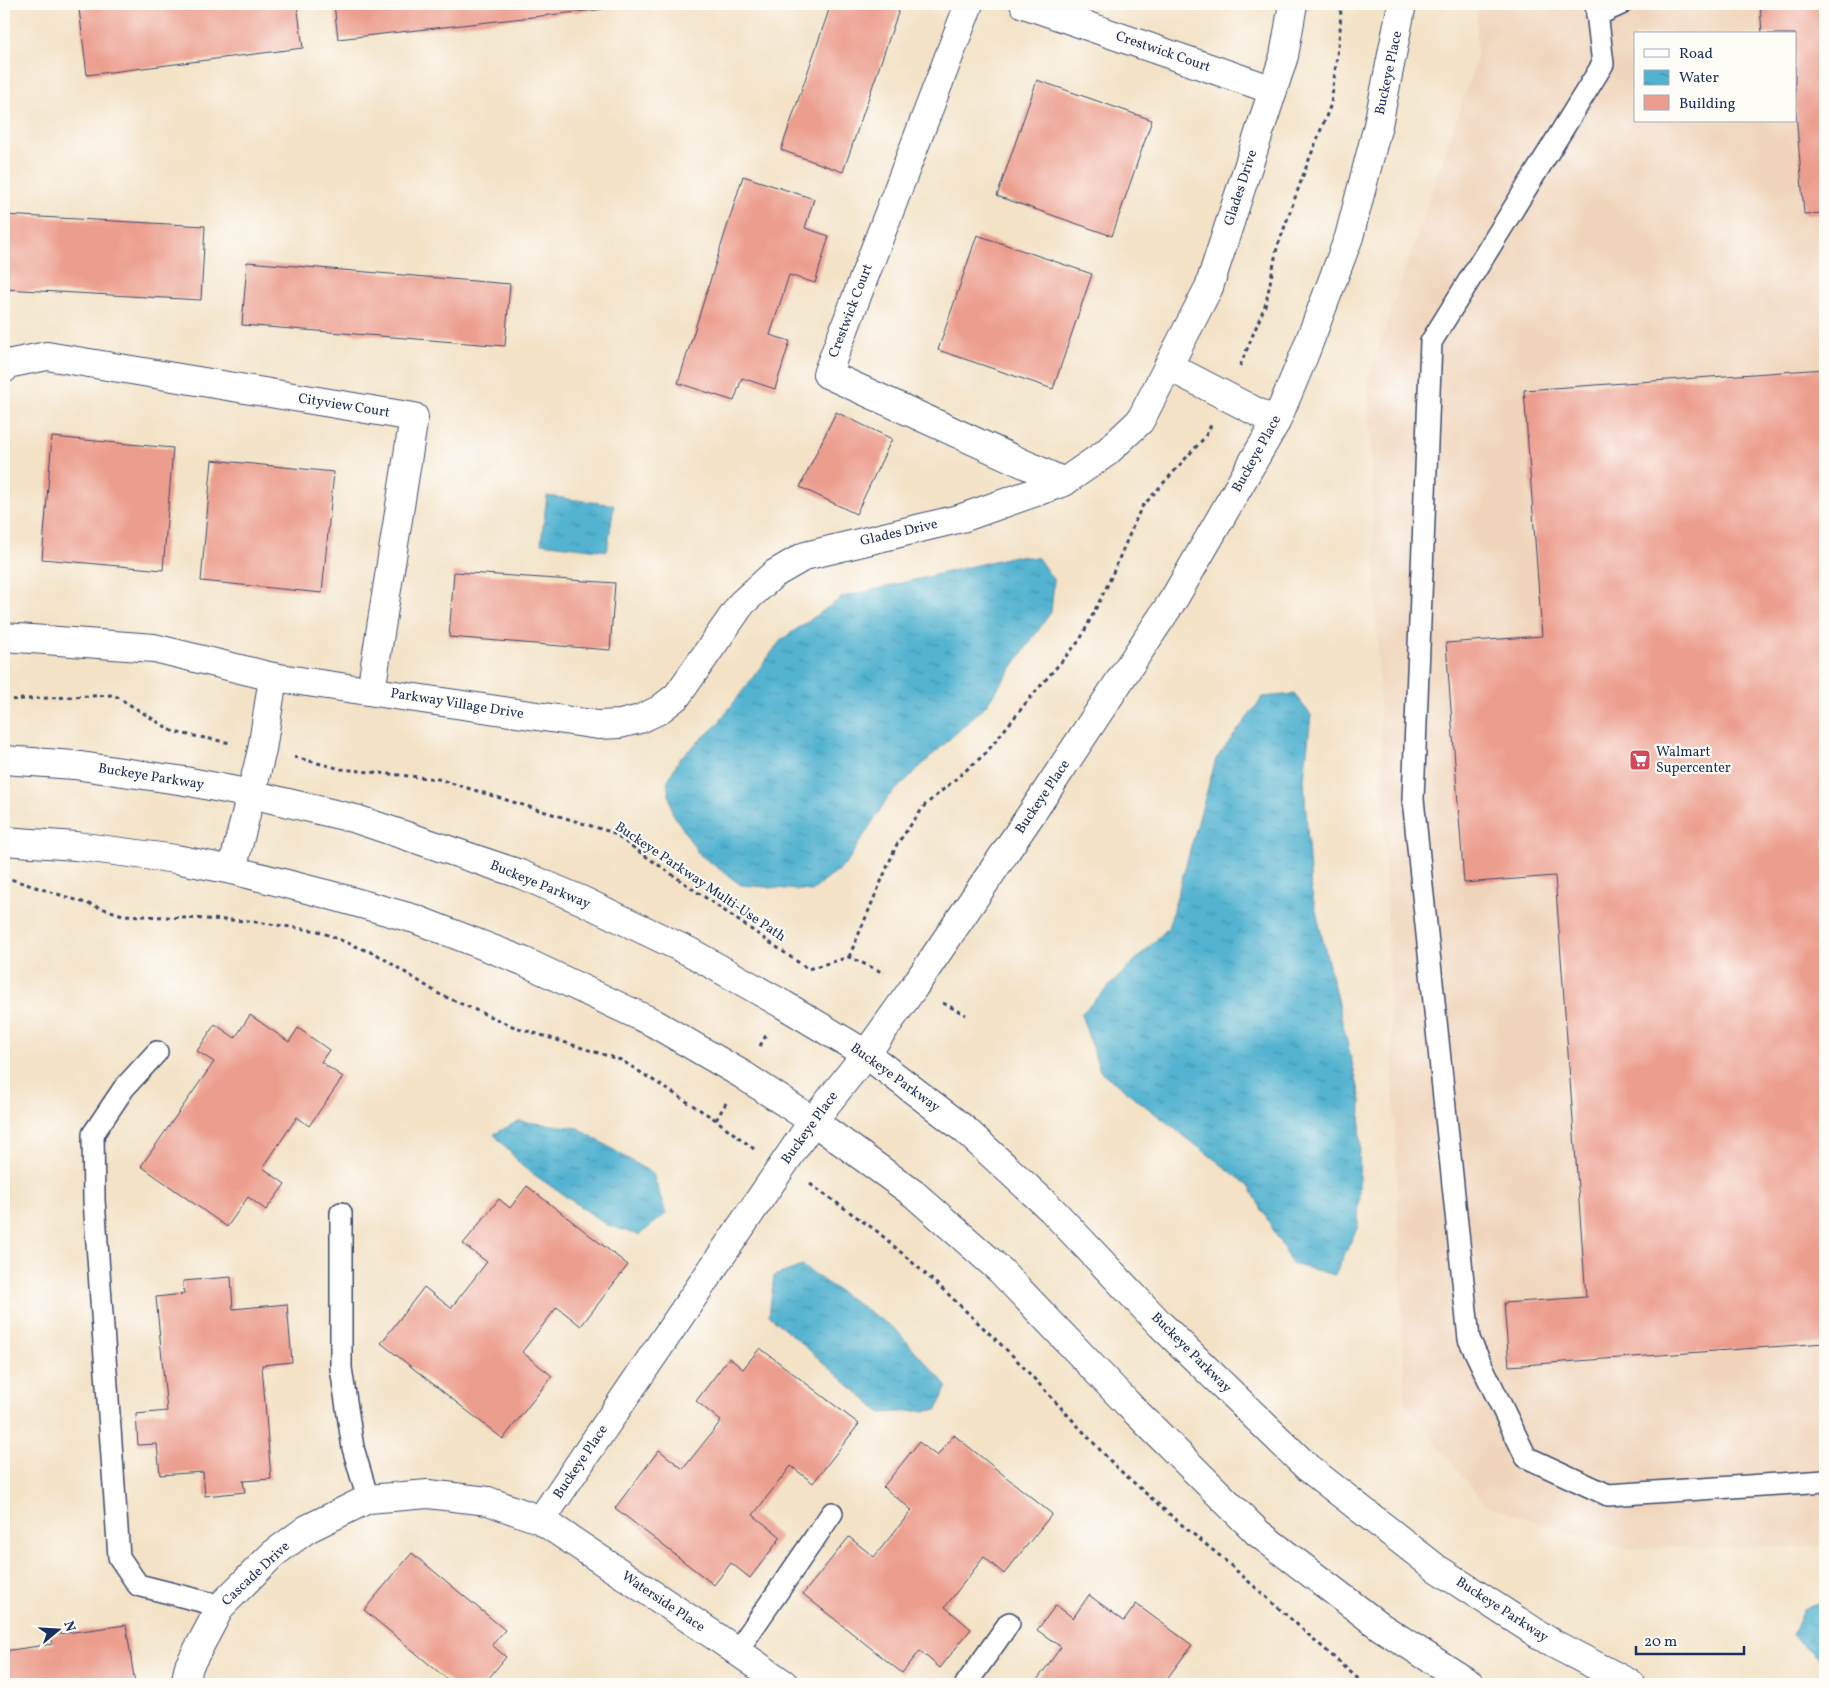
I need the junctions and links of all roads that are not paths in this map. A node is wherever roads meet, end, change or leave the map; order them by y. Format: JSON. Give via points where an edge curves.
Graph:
{"nodes":[{"id":1,"x":970,"y":4,"type":"edge"},
{"id":2,"x":1024,"y":4,"type":"edge"},
{"id":3,"x":1293,"y":4,"type":"edge"},
{"id":4,"x":1402,"y":4,"type":"edge"},
{"id":5,"x":1621,"y":4,"type":"edge"},
{"id":6,"x":1597,"y":9,"type":"edge"},
{"id":7,"x":1273,"y":90,"type":"junction"},
{"id":8,"x":1168,"y":366,"type":"junction"},
{"id":9,"x":4,"y":369,"type":"edge"},
{"id":10,"x":1276,"y":422,"type":"junction"},
{"id":11,"x":1064,"y":482,"type":"junction"},
{"id":12,"x":4,"y":637,"type":"edge"},
{"id":13,"x":273,"y":676,"type":"junction"},
{"id":14,"x":371,"y":691,"type":"junction"},
{"id":15,"x":640,"y":719,"type":"joint"},
{"id":16,"x":4,"y":760,"type":"edge"},
{"id":17,"x":251,"y":794,"type":"junction"},
{"id":18,"x":4,"y":840,"type":"edge"},
{"id":19,"x":232,"y":870,"type":"junction"},
{"id":20,"x":157,"y":1052,"type":"dead end"},
{"id":21,"x":866,"y":1054,"type":"junction"},
{"id":22,"x":813,"y":1121,"type":"junction"},
{"id":23,"x":341,"y":1213,"type":"dead end"},
{"id":24,"x":1825,"y":1480,"type":"edge"},
{"id":25,"x":368,"y":1499,"type":"junction"},
{"id":26,"x":832,"y":1513,"type":"dead end"},
{"id":27,"x":541,"y":1520,"type":"junction"},
{"id":28,"x":221,"y":1606,"type":"junction"},
{"id":29,"x":1009,"y":1624,"type":"dead end"},
{"id":30,"x":737,"y":1651,"type":"junction"},
{"id":31,"x":185,"y":1684,"type":"edge"},
{"id":32,"x":784,"y":1684,"type":"edge"},
{"id":33,"x":966,"y":1684,"type":"edge"},
{"id":34,"x":1470,"y":1684,"type":"edge"},
{"id":35,"x":1631,"y":1684,"type":"edge"}],
"edges":[{"from":1,"to":11,"type":"street","name":"Crestwick Court","via":[[827,374]]},
{"from":2,"to":7,"type":"street","name":"Crestwick Court"},
{"from":3,"to":7,"type":"street","name":"Glades Drive","via":[[1284,56]]},
{"from":4,"to":10,"type":"street","name":"Buckeye Place","via":[[1378,125],[1349,237]]},
{"from":5,"to":6,"type":"lane"},
{"from":6,"to":24,"type":"lane","via":[[1603,64],[1431,342],[1413,799],[1469,1339],[1526,1458],[1608,1495]]},
{"from":7,"to":8,"type":"street","name":"Glades Drive","via":[[1209,287]]},
{"from":8,"to":10,"type":"street"},
{"from":8,"to":11,"type":"street","name":"Glades Drive","via":[[1140,421],[1106,453]]},
{"from":9,"to":14,"type":"street","name":"Cityview Court","via":[[7,364],[47,356],[414,417]]},
{"from":10,"to":21,"type":"street","name":"Buckeye Place","via":[[1175,597]]},
{"from":11,"to":15,"type":"street","name":"Glades Drive","via":[[962,518],[806,556],[774,574],[742,602],[677,696],[660,710]]},
{"from":12,"to":13,"type":"street","name":"Parkway Village Drive","via":[[154,648]]},
{"from":13,"to":14,"type":"street","name":"Parkway Village Drive"},
{"from":13,"to":17,"type":"street","via":[[262,750]]},
{"from":14,"to":15,"type":"street","name":"Parkway Village Drive","via":[[598,725]]},
{"from":16,"to":17,"type":"street","name":"Buckeye Parkway","via":[[93,768]]},
{"from":17,"to":19,"type":"street"},
{"from":17,"to":21,"type":"street","name":"Buckeye Parkway","via":[[356,819],[520,874],[690,952]]},
{"from":18,"to":19,"type":"street","via":[[176,859]]},
{"from":19,"to":22,"type":"street","via":[[415,919],[523,961],[652,1022],[743,1075]]},
{"from":20,"to":28,"type":"lane","via":[[124,1088],[93,1134],[94,1200],[119,1557],[138,1585]]},
{"from":21,"to":22,"type":"street","name":"Buckeye Place"},
{"from":21,"to":35,"type":"street","name":"Buckeye Parkway","via":[[964,1129],[1052,1210],[1162,1325],[1307,1467],[1436,1568],[1552,1643]]},
{"from":22,"to":27,"type":"street","name":"Buckeye Place"},
{"from":22,"to":34,"type":"street","via":[[914,1194],[1000,1270],[1258,1533],[1381,1627]]},
{"from":23,"to":25,"type":"lane","via":[[341,1368],[353,1448]]},
{"from":25,"to":27,"type":"street","name":"Cascade Drive","via":[[428,1494],[488,1501]]},
{"from":25,"to":28,"type":"street","name":"Cascade Drive","via":[[307,1529],[273,1554]]},
{"from":26,"to":30,"type":"lane"},
{"from":27,"to":30,"type":"street","name":"Waterside Place"},
{"from":28,"to":31,"type":"street","name":"Cascade Drive","via":[[189,1666]]},
{"from":29,"to":33,"type":"lane"},
{"from":30,"to":32,"type":"street","name":"Waterside Place"}]}
